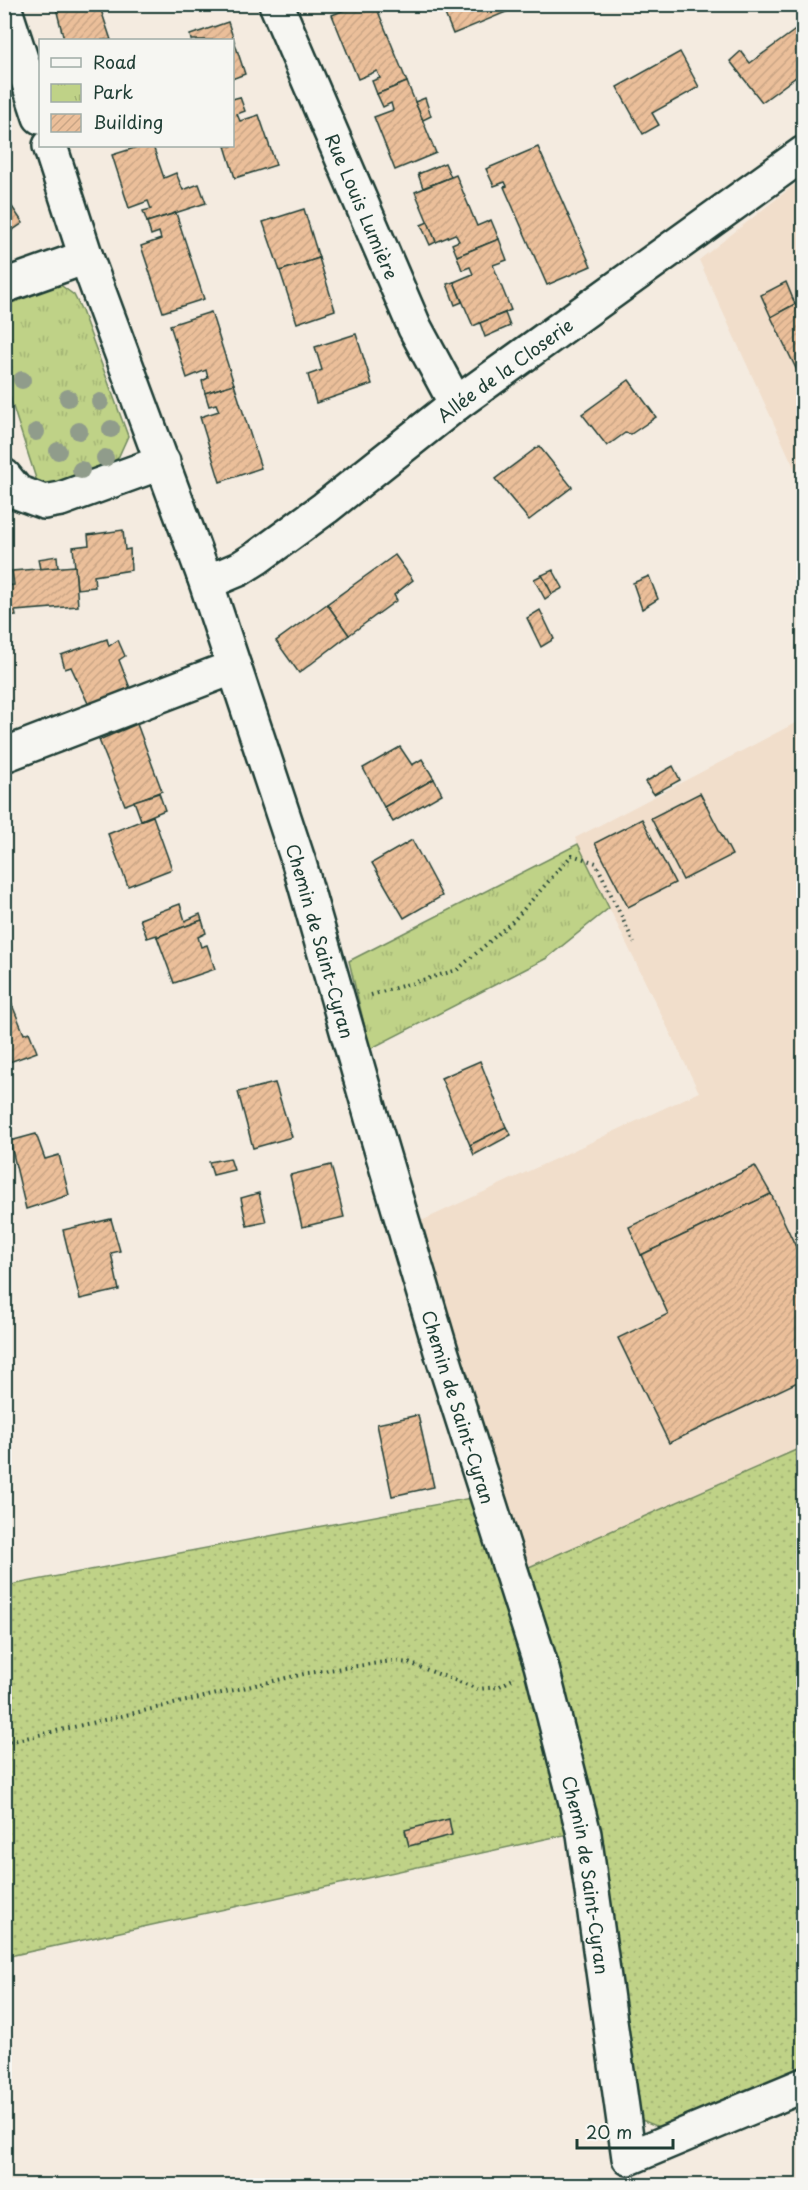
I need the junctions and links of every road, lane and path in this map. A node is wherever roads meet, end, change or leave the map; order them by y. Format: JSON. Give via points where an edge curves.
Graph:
{"nodes":[{"id":1,"x":276,"y":4,"type":"edge"},
{"id":2,"x":4,"y":7,"type":"edge"},
{"id":3,"x":39,"y":114,"type":"edge"},
{"id":4,"x":50,"y":147,"type":"edge"},
{"id":5,"x":804,"y":153,"type":"edge"},
{"id":6,"x":86,"y":257,"type":"junction"},
{"id":7,"x":4,"y":286,"type":"edge"},
{"id":8,"x":456,"y":404,"type":"junction"},
{"id":9,"x":163,"y":462,"type":"junction"},
{"id":10,"x":4,"y":476,"type":"edge"},
{"id":11,"x":204,"y":576,"type":"junction"},
{"id":12,"x":234,"y":667,"type":"junction"},
{"id":13,"x":4,"y":755,"type":"edge"},
{"id":14,"x":634,"y":943,"type":"dead end"},
{"id":15,"x":339,"y":1004,"type":"junction"},
{"id":16,"x":541,"y":1665,"type":"junction"},
{"id":17,"x":4,"y":1743,"type":"edge"},
{"id":18,"x":804,"y":2085,"type":"edge"}],
"edges":[{"from":1,"to":8,"type":"street","name":"Rue Louis Lumière","via":[[415,328]]},
{"from":2,"to":3,"type":"street"},
{"from":4,"to":6,"type":"street","name":"Chemin de Saint-Cyran"},
{"from":5,"to":8,"type":"street","name":"Allée de la Closerie"},
{"from":6,"to":7,"type":"street"},
{"from":6,"to":9,"type":"street","name":"Chemin de Saint-Cyran"},
{"from":8,"to":11,"type":"street","name":"Allée de la Closerie","via":[[258,558],[220,578]]},
{"from":9,"to":10,"type":"street","via":[[44,502],[17,492]]},
{"from":9,"to":11,"type":"street","name":"Chemin de Saint-Cyran"},
{"from":11,"to":12,"type":"street","name":"Chemin de Saint-Cyran"},
{"from":12,"to":13,"type":"street"},
{"from":12,"to":15,"type":"street","name":"Chemin de Saint-Cyran","via":[[299,863]]},
{"from":14,"to":15,"type":"path","via":[[596,863],[572,855],[514,920],[457,970]]},
{"from":15,"to":16,"type":"street","name":"Chemin de Saint-Cyran","via":[[441,1351]]},
{"from":16,"to":17,"type":"path","via":[[498,1687],[478,1689],[409,1663],[381,1662],[308,1673]]},
{"from":16,"to":18,"type":"street","name":"Chemin de Saint-Cyran","via":[[584,1834],[629,2158]]}]}
